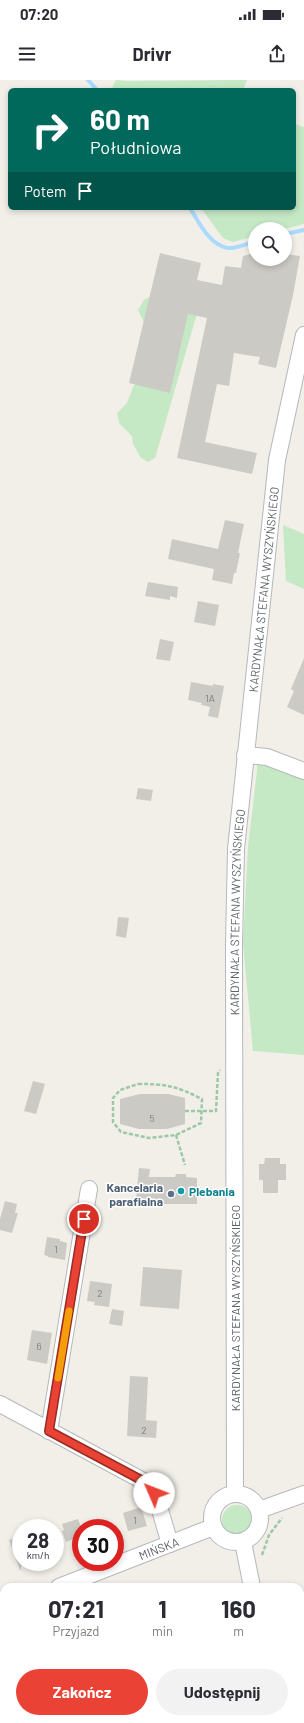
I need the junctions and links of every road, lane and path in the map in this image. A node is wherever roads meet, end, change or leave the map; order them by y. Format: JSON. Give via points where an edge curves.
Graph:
{"nodes":[{"id":1,"x":304,"y":336,"type":"edge"},
{"id":2,"x":245,"y":755,"type":"junction"},
{"id":3,"x":304,"y":771,"type":"edge"},
{"id":4,"x":185,"y":1111,"type":"dead end"},
{"id":5,"x":202,"y":1111,"type":"junction"},
{"id":6,"x":214,"y":1111,"type":"dead end"},
{"id":7,"x":176,"y":1135,"type":"junction"},
{"id":8,"x":185,"y":1165,"type":"dead end"},
{"id":9,"x":89,"y":1189,"type":"dead end"},
{"id":10,"x":0,"y":1404,"type":"edge"},
{"id":11,"x":49,"y":1431,"type":"junction"},
{"id":12,"x":235,"y":1494,"type":"junction"},
{"id":13,"x":304,"y":1494,"type":"edge"},
{"id":14,"x":259,"y":1510,"type":"junction"},
{"id":15,"x":285,"y":1516,"type":"dead end"},
{"id":16,"x":213,"y":1527,"type":"junction"},
{"id":17,"x":243,"y":1542,"type":"junction"},
{"id":18,"x":170,"y":1544,"type":"junction"},
{"id":19,"x":261,"y":1557,"type":"dead end"},
{"id":20,"x":69,"y":1583,"type":"edge"},
{"id":21,"x":251,"y":1583,"type":"edge"}],
"edges":[{"from":1,"to":2,"type":"street","name":"KARDYNAŁA STEFANA WYSZYŃSKIEGO","via":[[277,460]]},
{"from":2,"to":3,"type":"street","via":[[267,757]]},
{"from":2,"to":12,"type":"street","name":"KARDYNAŁA STEFANA WYSZYŃSKIEGO","via":[[236,849],[229,1018]]},
{"from":4,"to":5,"type":"path"},
{"from":5,"to":6,"type":"path"},
{"from":5,"to":7,"type":"path","via":[[201,1123]]},
{"from":5,"to":7,"type":"path","via":[[202,1099],[182,1089],[162,1084],[138,1084],[120,1090],[113,1098],[114,1122],[121,1132],[149,1138]]},
{"from":7,"to":8,"type":"path"},
{"from":9,"to":11,"type":"street"},
{"from":10,"to":11,"type":"street"},
{"from":11,"to":18,"type":"street","via":[[145,1482],[154,1493]]},
{"from":12,"to":14,"type":"street","via":[[250,1498]]},
{"from":12,"to":16,"type":"street","via":[[218,1501],[211,1518]]},
{"from":13,"to":14,"type":"street"},
{"from":14,"to":17,"type":"street","via":[[260,1526],[250,1539]]},
{"from":15,"to":19,"type":"path","via":[[274,1526]]},
{"from":16,"to":17,"type":"street","via":[[225,1540]]},
{"from":16,"to":18,"type":"street","name":"MIŃSKA"},
{"from":17,"to":21,"type":"street"},
{"from":18,"to":20,"type":"street","name":"MIŃSKA"}]}
